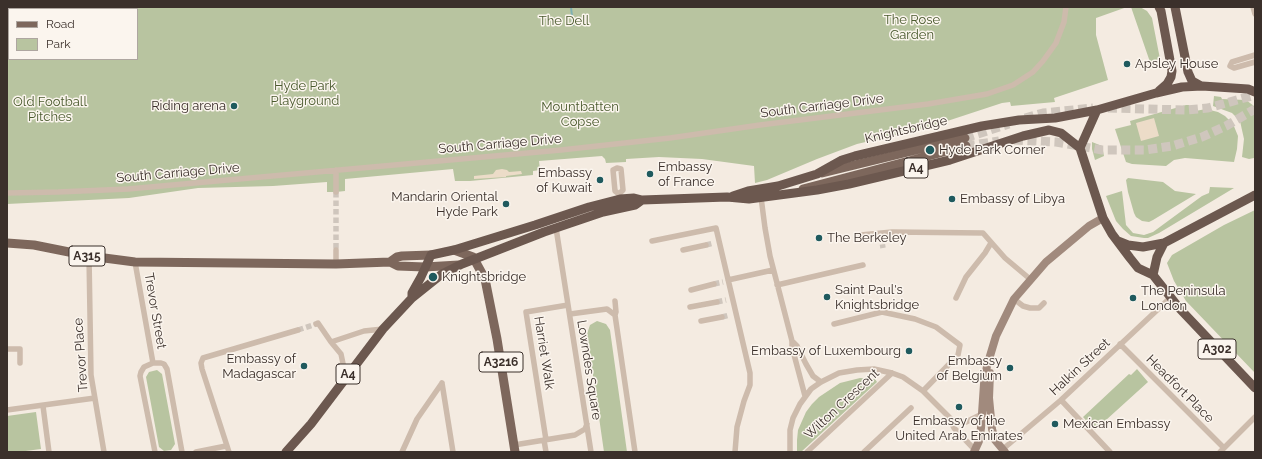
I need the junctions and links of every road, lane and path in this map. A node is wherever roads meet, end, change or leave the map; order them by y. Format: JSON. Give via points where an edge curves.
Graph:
{"nodes":[{"id":1,"x":1066,"y":7,"type":"edge"},
{"id":2,"x":1159,"y":7,"type":"edge"},
{"id":3,"x":1176,"y":7,"type":"edge"},
{"id":4,"x":1253,"y":7,"type":"edge"},
{"id":5,"x":1255,"y":14,"type":"edge"},
{"id":6,"x":1255,"y":55,"type":"edge"},
{"id":7,"x":1255,"y":62,"type":"edge"},
{"id":8,"x":1255,"y":85,"type":"edge"},
{"id":9,"x":1202,"y":86,"type":"junction"},
{"id":10,"x":1242,"y":89,"type":"junction"},
{"id":11,"x":1255,"y":92,"type":"edge"},
{"id":12,"x":1156,"y":93,"type":"junction"},
{"id":13,"x":1097,"y":110,"type":"junction"},
{"id":14,"x":1080,"y":148,"type":"junction"},
{"id":15,"x":336,"y":170,"type":"junction"},
{"id":16,"x":816,"y":174,"type":"junction"},
{"id":17,"x":7,"y":192,"type":"edge"},
{"id":18,"x":336,"y":192,"type":"tunnel mouth"},
{"id":19,"x":784,"y":194,"type":"junction"},
{"id":20,"x":1255,"y":195,"type":"edge"},
{"id":21,"x":727,"y":197,"type":"junction"},
{"id":22,"x":761,"y":198,"type":"junction"},
{"id":23,"x":642,"y":200,"type":"junction"},
{"id":24,"x":1103,"y":218,"type":"junction"},
{"id":25,"x":556,"y":228,"type":"junction"},
{"id":26,"x":861,"y":235,"type":"dead end"},
{"id":27,"x":485,"y":240,"type":"junction"},
{"id":28,"x":652,"y":240,"type":"dead end"},
{"id":29,"x":1117,"y":240,"type":"junction"},
{"id":30,"x":7,"y":243,"type":"edge"},
{"id":31,"x":1164,"y":243,"type":"junction"},
{"id":32,"x":706,"y":245,"type":"tunnel mouth"},
{"id":33,"x":993,"y":245,"type":"junction"},
{"id":34,"x":336,"y":250,"type":"tunnel mouth"},
{"id":35,"x":454,"y":250,"type":"junction"},
{"id":36,"x":683,"y":250,"type":"dead end"},
{"id":37,"x":431,"y":255,"type":"junction"},
{"id":38,"x":89,"y":256,"type":"junction"},
{"id":39,"x":475,"y":260,"type":"junction"},
{"id":40,"x":135,"y":262,"type":"junction"},
{"id":41,"x":390,"y":262,"type":"junction"},
{"id":42,"x":336,"y":264,"type":"junction"},
{"id":43,"x":462,"y":264,"type":"junction"},
{"id":44,"x":863,"y":265,"type":"dead end"},
{"id":45,"x":425,"y":267,"type":"junction"},
{"id":46,"x":773,"y":270,"type":"junction"},
{"id":47,"x":1152,"y":275,"type":"junction"},
{"id":48,"x":1030,"y":280,"type":"junction"},
{"id":49,"x":726,"y":281,"type":"junction"},
{"id":50,"x":714,"y":284,"type":"tunnel mouth"},
{"id":51,"x":777,"y":285,"type":"junction"},
{"id":52,"x":691,"y":290,"type":"dead end"},
{"id":53,"x":412,"y":298,"type":"junction"},
{"id":54,"x":956,"y":298,"type":"dead end"},
{"id":55,"x":1170,"y":298,"type":"junction"},
{"id":56,"x":1014,"y":300,"type":"junction"},
{"id":57,"x":717,"y":302,"type":"tunnel mouth"},
{"id":58,"x":615,"y":303,"type":"dead end"},
{"id":59,"x":1044,"y":303,"type":"dead end"},
{"id":60,"x":568,"y":304,"type":"junction"},
{"id":61,"x":690,"y":307,"type":"dead end"},
{"id":62,"x":570,"y":314,"type":"junction"},
{"id":63,"x":615,"y":314,"type":"junction"},
{"id":64,"x":722,"y":316,"type":"tunnel mouth"},
{"id":65,"x":701,"y":321,"type":"dead end"},
{"id":66,"x":317,"y":323,"type":"dead end"},
{"id":67,"x":834,"y":324,"type":"dead end"},
{"id":68,"x":383,"y":329,"type":"junction"},
{"id":69,"x":298,"y":330,"type":"tunnel mouth"},
{"id":70,"x":792,"y":341,"type":"junction"},
{"id":71,"x":331,"y":342,"type":"junction"},
{"id":72,"x":1120,"y":344,"type":"junction"},
{"id":73,"x":7,"y":349,"type":"edge"},
{"id":74,"x":991,"y":356,"type":"junction"},
{"id":75,"x":20,"y":363,"type":"dead end"},
{"id":76,"x":153,"y":363,"type":"junction"},
{"id":77,"x":892,"y":373,"type":"junction"},
{"id":78,"x":346,"y":378,"type":"junction"},
{"id":79,"x":821,"y":382,"type":"junction"},
{"id":80,"x":1255,"y":388,"type":"edge"},
{"id":81,"x":923,"y":391,"type":"junction"},
{"id":82,"x":805,"y":396,"type":"junction"},
{"id":83,"x":95,"y":398,"type":"junction"},
{"id":84,"x":1061,"y":400,"type":"junction"},
{"id":85,"x":42,"y":406,"type":"junction"},
{"id":86,"x":911,"y":408,"type":"dead end"},
{"id":87,"x":7,"y":410,"type":"edge"},
{"id":88,"x":982,"y":414,"type":"junction"},
{"id":89,"x":948,"y":417,"type":"junction"},
{"id":90,"x":1255,"y":417,"type":"edge"},
{"id":91,"x":586,"y":424,"type":"junction"},
{"id":92,"x":574,"y":435,"type":"junction"},
{"id":93,"x":545,"y":440,"type":"junction"},
{"id":94,"x":589,"y":441,"type":"junction"},
{"id":95,"x":227,"y":449,"type":"edge"},
{"id":96,"x":515,"y":449,"type":"edge"},
{"id":97,"x":1222,"y":450,"type":"edge"},
{"id":98,"x":974,"y":451,"type":"edge"},
{"id":99,"x":1004,"y":451,"type":"edge"},
{"id":100,"x":49,"y":452,"type":"edge"},
{"id":101,"x":104,"y":452,"type":"edge"},
{"id":102,"x":155,"y":452,"type":"edge"},
{"id":103,"x":182,"y":452,"type":"edge"},
{"id":104,"x":196,"y":452,"type":"edge"},
{"id":105,"x":286,"y":452,"type":"edge"},
{"id":106,"x":402,"y":452,"type":"edge"},
{"id":107,"x":453,"y":452,"type":"edge"},
{"id":108,"x":546,"y":452,"type":"edge"},
{"id":109,"x":591,"y":452,"type":"edge"},
{"id":110,"x":635,"y":452,"type":"edge"},
{"id":111,"x":735,"y":452,"type":"edge"},
{"id":112,"x":790,"y":452,"type":"edge"},
{"id":113,"x":807,"y":452,"type":"edge"},
{"id":114,"x":864,"y":452,"type":"edge"},
{"id":115,"x":1110,"y":452,"type":"edge"}],
"edges":[{"from":1,"to":15,"type":"street","name":"South Carriage Drive","via":[[1064,22],[1056,42],[1038,67],[1013,85],[987,94],[670,138]]},
{"from":2,"to":12,"type":"highway","via":[[1172,71],[1167,84]]},
{"from":3,"to":9,"type":"highway","via":[[1188,72],[1195,83]]},
{"from":4,"to":5,"type":"street"},
{"from":6,"to":7,"type":"street","via":[[1232,62],[1230,66],[1234,68]]},
{"from":8,"to":10,"type":"highway","number":"A4"},
{"from":9,"to":10,"type":"highway","number":"A4"},
{"from":9,"to":12,"type":"highway","number":"A4","via":[[1182,87]]},
{"from":10,"to":11,"type":"highway","number":"A4"},
{"from":12,"to":13,"type":"highway","number":"A4"},
{"from":13,"to":14,"type":"highway"},
{"from":13,"to":16,"type":"highway","name":"Knightsbridge","number":"A4","via":[[1055,118],[982,126],[911,142],[842,160]]},
{"from":14,"to":19,"type":"highway","name":"Knightsbridge","number":"A4","via":[[1068,137],[1049,130],[950,160],[849,184]]},
{"from":14,"to":24,"type":"highway"},
{"from":15,"to":17,"type":"street","name":"South Carriage Drive","via":[[128,189]]},
{"from":15,"to":18,"type":"street"},
{"from":16,"to":19,"type":"main road","number":"A4","via":[[966,142]]},
{"from":16,"to":21,"type":"highway","name":"Knightsbridge","number":"A4","via":[[778,186]]},
{"from":19,"to":22,"type":"highway","name":"Knightsbridge","number":"A4"},
{"from":20,"to":31,"type":"highway"},
{"from":21,"to":22,"type":"highway","name":"Knightsbridge","number":"A4"},
{"from":21,"to":23,"type":"highway","name":"Knightsbridge","number":"A4"},
{"from":22,"to":46,"type":"street"},
{"from":23,"to":25,"type":"highway","name":"Knightsbridge","number":"A4"},
{"from":23,"to":27,"type":"highway","name":"Knightsbridge","number":"A4","via":[[619,196]]},
{"from":24,"to":29,"type":"highway"},
{"from":24,"to":48,"type":"main road","via":[[1066,245]]},
{"from":25,"to":39,"type":"highway","name":"Knightsbridge","number":"A4"},
{"from":25,"to":60,"type":"street"},
{"from":26,"to":33,"type":"street","via":[[983,233]]},
{"from":27,"to":35,"type":"highway","name":"Knightsbridge","number":"A4"},
{"from":27,"to":39,"type":"highway"},
{"from":28,"to":49,"type":"street","via":[[716,228]]},
{"from":29,"to":31,"type":"highway","via":[[1143,247]]},
{"from":29,"to":47,"type":"highway","number":"A302","via":[[1138,268]]},
{"from":30,"to":38,"type":"main road","name":"Knightsbridge","number":"A315","via":[[34,245]]},
{"from":31,"to":47,"type":"highway"},
{"from":32,"to":36,"type":"street"},
{"from":33,"to":48,"type":"street"},
{"from":33,"to":54,"type":"street","via":[[966,277]]},
{"from":34,"to":42,"type":"street"},
{"from":35,"to":37,"type":"highway","name":"Knightsbridge","number":"A4"},
{"from":35,"to":39,"type":"main road","via":[[471,255]]},
{"from":37,"to":41,"type":"main road","name":"Knightsbridge","number":"A315","via":[[402,256]]},
{"from":37,"to":45,"type":"highway","number":"A4"},
{"from":38,"to":40,"type":"main road","name":"Knightsbridge","number":"A315"},
{"from":38,"to":83,"type":"street","name":"Trevor Place","via":[[91,375]]},
{"from":39,"to":43,"type":"highway","name":"Knightsbridge","number":"A4"},
{"from":39,"to":96,"type":"main road","number":"A3216","via":[[485,279]]},
{"from":40,"to":42,"type":"main road","name":"Knightsbridge","number":"A315"},
{"from":40,"to":76,"type":"street","name":"Trevor Street"},
{"from":41,"to":42,"type":"main road","name":"Knightsbridge","number":"A315"},
{"from":41,"to":45,"type":"main road","name":"Knightsbridge","number":"A315","via":[[398,266]]},
{"from":43,"to":45,"type":"main road","name":"Knightsbridge","number":"A315"},
{"from":43,"to":53,"type":"highway","name":"Knightsbridge","number":"A4","via":[[442,274]]},
{"from":44,"to":51,"type":"street"},
{"from":45,"to":53,"type":"highway","number":"A4"},
{"from":46,"to":49,"type":"street"},
{"from":46,"to":51,"type":"street"},
{"from":47,"to":55,"type":"highway","number":"A302"},
{"from":48,"to":56,"type":"main road"},
{"from":49,"to":111,"type":"street","via":[[750,380],[736,427]]},
{"from":50,"to":52,"type":"street"},
{"from":51,"to":70,"type":"street"},
{"from":53,"to":68,"type":"highway","number":"A4"},
{"from":55,"to":72,"type":"street","name":"Halkin Street"},
{"from":55,"to":80,"type":"highway","number":"A302"},
{"from":56,"to":59,"type":"street","via":[[1030,308],[1039,308]]},
{"from":56,"to":74,"type":"main road","via":[[996,336]]},
{"from":57,"to":61,"type":"street"},
{"from":58,"to":63,"type":"street"},
{"from":60,"to":62,"type":"street"},
{"from":60,"to":93,"type":"street","name":"Harriet Walk","via":[[526,312]]},
{"from":62,"to":63,"type":"street","name":"Lowndes Square","via":[[607,309]]},
{"from":62,"to":91,"type":"street","name":"Lowndes Square"},
{"from":63,"to":110,"type":"street"},
{"from":64,"to":65,"type":"street"},
{"from":66,"to":71,"type":"street"},
{"from":67,"to":81,"type":"street","via":[[882,312],[915,319],[936,328],[960,345],[958,355]]},
{"from":68,"to":71,"type":"street","via":[[364,331]]},
{"from":68,"to":78,"type":"highway","number":"A4"},
{"from":69,"to":95,"type":"street","via":[[203,358],[202,369]]},
{"from":70,"to":79,"type":"street","via":[[798,346],[813,376]]},
{"from":70,"to":82,"type":"street"},
{"from":71,"to":78,"type":"street","via":[[341,354]]},
{"from":72,"to":84,"type":"street","name":"Halkin Street"},
{"from":72,"to":97,"type":"street","name":"Headfort Place"},
{"from":73,"to":75,"type":"street","via":[[20,349]]},
{"from":74,"to":88,"type":"main road","via":[[985,374]]},
{"from":74,"to":99,"type":"main road","via":[[989,398],[992,429],[995,440]]},
{"from":76,"to":102,"type":"street","via":[[144,367],[140,376]]},
{"from":76,"to":103,"type":"street","via":[[164,364],[168,369]]},
{"from":77,"to":79,"type":"street","name":"Wilton Crescent","via":[[874,369],[857,370],[839,373]]},
{"from":77,"to":81,"type":"street","name":"Wilton Crescent","via":[[903,377]]},
{"from":77,"to":113,"type":"street","name":"Wilton Crescent"},
{"from":78,"to":105,"type":"highway","number":"A4"},
{"from":79,"to":82,"type":"street","name":"Wilton Crescent"},
{"from":81,"to":89,"type":"street","name":"Wilton Crescent"},
{"from":82,"to":112,"type":"street","name":"Wilton Crescent","via":[[793,418]]},
{"from":83,"to":85,"type":"street"},
{"from":83,"to":101,"type":"street","name":"Trevor Place"},
{"from":84,"to":99,"type":"street","name":"Halkin Street"},
{"from":84,"to":115,"type":"street"},
{"from":85,"to":87,"type":"street"},
{"from":85,"to":100,"type":"street"},
{"from":86,"to":114,"type":"street"},
{"from":88,"to":89,"type":"street","via":[[970,421],[962,422]]},
{"from":88,"to":98,"type":"main road","via":[[980,436]]},
{"from":89,"to":98,"type":"street","name":"Wilton Crescent"},
{"from":90,"to":97,"type":"street"},
{"from":91,"to":92,"type":"street","via":[[585,429]]},
{"from":91,"to":94,"type":"street","name":"Lowndes Square"},
{"from":92,"to":93,"type":"street"},
{"from":92,"to":94,"type":"street"},
{"from":93,"to":96,"type":"street"},
{"from":93,"to":108,"type":"street","name":"Harriet Walk"},
{"from":94,"to":109,"type":"street","name":"Lowndes Square"},
{"from":95,"to":104,"type":"street"},
{"from":106,"to":107,"type":"street","via":[[416,419],[442,383]]}]}
